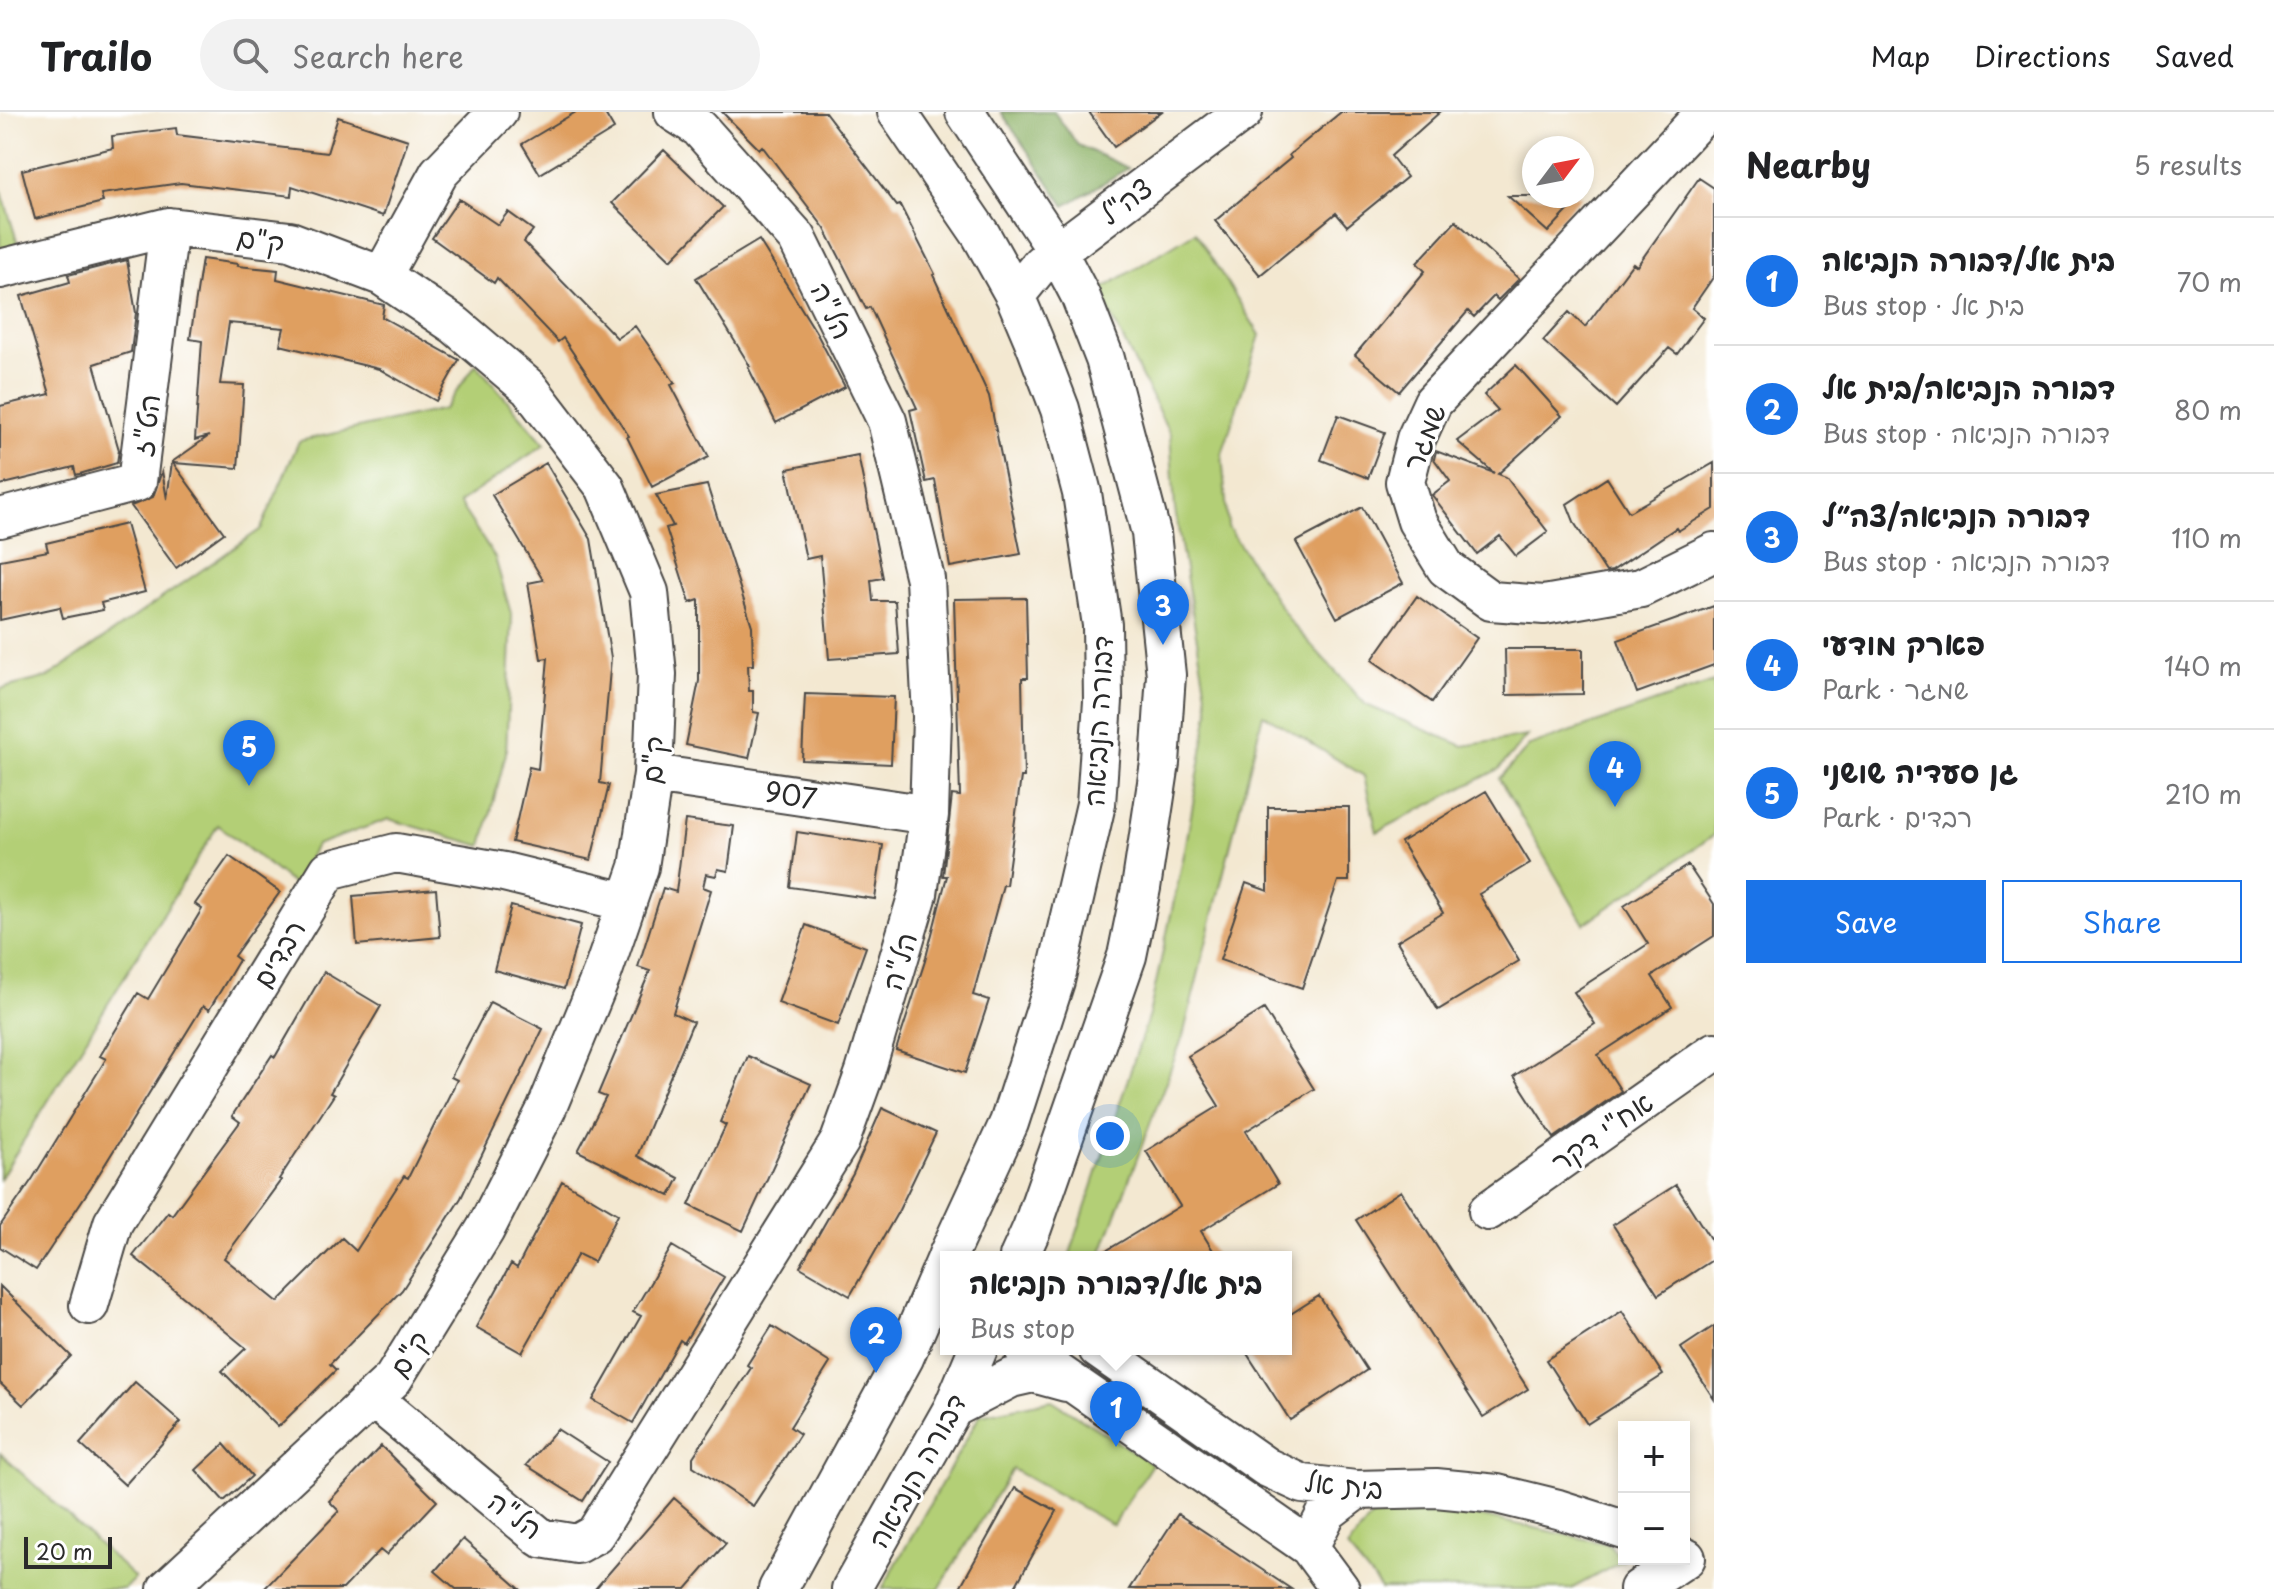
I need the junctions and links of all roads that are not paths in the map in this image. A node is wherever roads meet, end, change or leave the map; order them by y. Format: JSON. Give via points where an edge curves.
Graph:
{"nodes":[{"id":1,"x":498,"y":112,"type":"edge"},
{"id":2,"x":674,"y":112,"type":"edge"},
{"id":3,"x":897,"y":112,"type":"edge"},
{"id":4,"x":965,"y":112,"type":"edge"},
{"id":5,"x":1243,"y":112,"type":"edge"},
{"id":6,"x":1706,"y":112,"type":"edge"},
{"id":7,"x":169,"y":227,"type":"junction"},
{"id":8,"x":1057,"y":251,"type":"junction"},
{"id":9,"x":0,"y":269,"type":"edge"},
{"id":10,"x":382,"y":276,"type":"junction"},
{"id":11,"x":1015,"y":296,"type":"junction"},
{"id":12,"x":0,"y":518,"type":"edge"},
{"id":13,"x":1714,"y":552,"type":"edge"},
{"id":14,"x":653,"y":774,"type":"junction"},
{"id":15,"x":929,"y":815,"type":"junction"},
{"id":16,"x":626,"y":902,"type":"junction"},
{"id":17,"x":1714,"y":1052,"type":"edge"},
{"id":18,"x":1488,"y":1211,"type":"dead end"},
{"id":19,"x":954,"y":1251,"type":"edge"},
{"id":20,"x":1022,"y":1251,"type":"edge"},
{"id":21,"x":940,"y":1282,"type":"edge"},
{"id":22,"x":89,"y":1305,"type":"dead end"},
{"id":23,"x":975,"y":1355,"type":"edge"},
{"id":24,"x":1032,"y":1355,"type":"edge"},
{"id":25,"x":1107,"y":1355,"type":"edge"},
{"id":26,"x":1069,"y":1382,"type":"junction"},
{"id":27,"x":373,"y":1398,"type":"junction"},
{"id":28,"x":953,"y":1408,"type":"junction"},
{"id":29,"x":1356,"y":1490,"type":"junction"},
{"id":30,"x":1618,"y":1528,"type":"edge"},
{"id":31,"x":1309,"y":1547,"type":"junction"},
{"id":32,"x":1695,"y":1564,"type":"edge"},
{"id":33,"x":167,"y":1589,"type":"edge"},
{"id":34,"x":778,"y":1589,"type":"edge"},
{"id":35,"x":851,"y":1589,"type":"edge"},
{"id":36,"x":1340,"y":1589,"type":"edge"},
{"id":37,"x":1639,"y":1589,"type":"edge"}],
"edges":[{"from":1,"to":10,"type":"street","via":[[439,173]]},
{"from":2,"to":15,"type":"street","name":"הל\"ה","via":[[699,128],[797,238],[887,421],[925,579],[932,717]]},
{"from":3,"to":11,"type":"street","name":"דבורה הנביאה","via":[[981,235]]},
{"from":4,"to":8,"type":"street"},
{"from":5,"to":8,"type":"street","name":"צה\"ל"},
{"from":6,"to":13,"type":"street","name":"שמגר","via":[[1433,402],[1405,482],[1417,521],[1446,568],[1491,601],[1544,605],[1641,588]]},
{"from":7,"to":9,"type":"street","name":"ק\"ם"},
{"from":7,"to":10,"type":"street","name":"ק\"ם","via":[[290,241]]},
{"from":7,"to":12,"type":"street","name":"הט\"ז","via":[[137,482]]},
{"from":8,"to":11,"type":"street","name":"צה\"ל"},
{"from":8,"to":20,"type":"street","via":[[1105,359],[1151,533],[1166,675],[1160,763],[1127,956]]},
{"from":10,"to":14,"type":"street","name":"ק\"ם","via":[[455,325],[529,388],[605,487],[649,592],[657,674]]},
{"from":11,"to":19,"type":"street","name":"דבורה הנביאה","via":[[1060,409],[1082,493],[1102,625],[1103,701],[1096,804],[1055,981],[1009,1123]]},
{"from":14,"to":15,"type":"street","name":"907"},
{"from":14,"to":16,"type":"street","name":"ק\"ם","via":[[639,867]]},
{"from":15,"to":27,"type":"street","name":"הל\"ה","via":[[918,894],[840,1141],[595,1534],[577,1544],[541,1538]]},
{"from":16,"to":22,"type":"street","name":"רבדים","via":[[396,853],[329,870],[113,1223]]},
{"from":16,"to":27,"type":"street","name":"ק\"ם","via":[[546,1110],[485,1230],[393,1379]]},
{"from":17,"to":18,"type":"street","name":"אח\"י דקר"},
{"from":21,"to":34,"type":"street","name":"דבורה הנביאה"},
{"from":23,"to":28,"type":"street","name":"דבורה הנביאה"},
{"from":24,"to":26,"type":"street","name":"בית אל"},
{"from":25,"to":29,"type":"street","name":"בית אל","via":[[1266,1467],[1303,1484]]},
{"from":26,"to":28,"type":"street","via":[[1033,1373],[1011,1378]]},
{"from":26,"to":31,"type":"street","name":"בית אל"},
{"from":27,"to":33,"type":"street","name":"ק\"ם"},
{"from":28,"to":35,"type":"street","name":"דבורה הנביאה"},
{"from":29,"to":30,"type":"street","name":"בית אל","via":[[1436,1488],[1497,1494]]},
{"from":29,"to":31,"type":"street","via":[[1327,1512]]},
{"from":31,"to":36,"type":"street","name":"בית אל"},
{"from":32,"to":37,"type":"street"}]}
